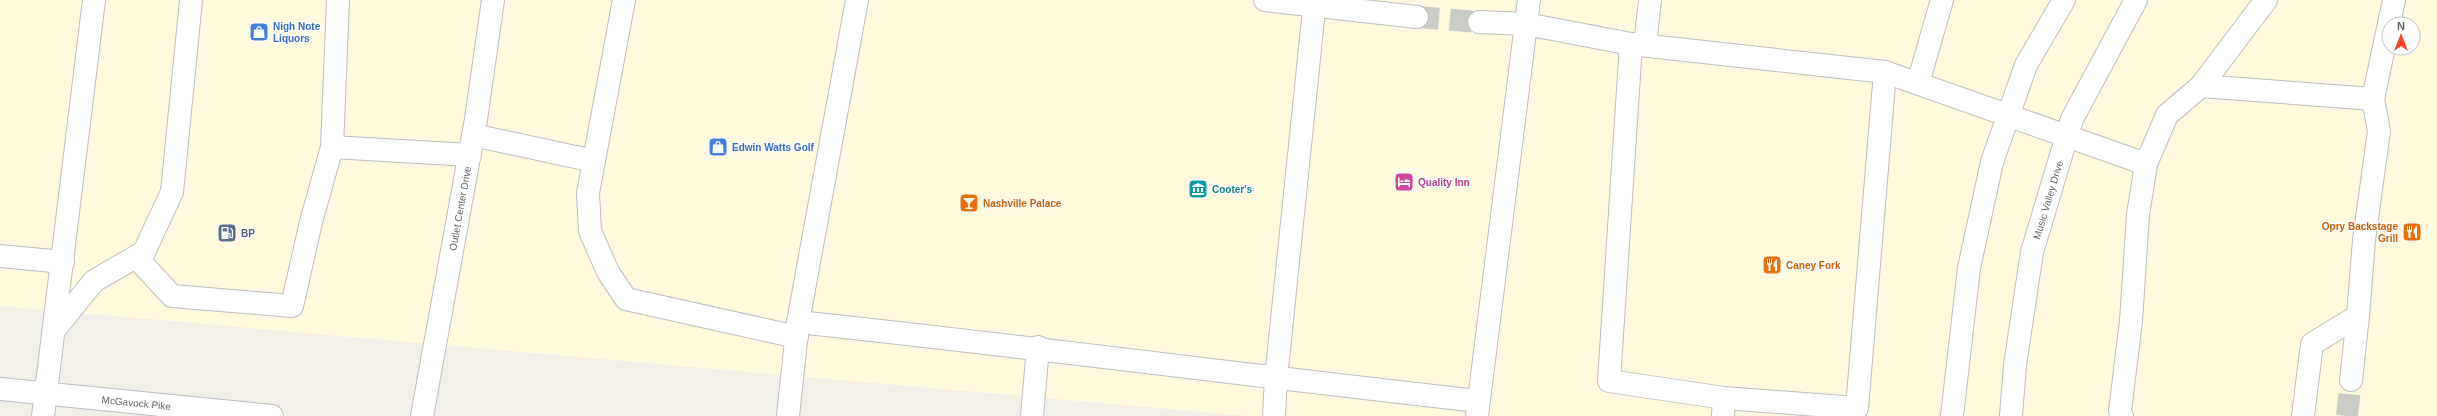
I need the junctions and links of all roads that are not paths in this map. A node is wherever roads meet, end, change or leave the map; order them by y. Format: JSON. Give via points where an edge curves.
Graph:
{"nodes":[{"id":1,"x":94,"y":0,"type":"edge"},
{"id":2,"x":191,"y":0,"type":"edge"},
{"id":3,"x":338,"y":0,"type":"edge"},
{"id":4,"x":493,"y":0,"type":"edge"},
{"id":5,"x":624,"y":0,"type":"edge"},
{"id":6,"x":857,"y":0,"type":"edge"},
{"id":7,"x":1265,"y":0,"type":"edge"},
{"id":8,"x":1529,"y":0,"type":"edge"},
{"id":9,"x":1650,"y":0,"type":"edge"},
{"id":10,"x":1942,"y":0,"type":"edge"},
{"id":11,"x":2064,"y":0,"type":"edge"},
{"id":12,"x":2136,"y":0,"type":"edge"},
{"id":13,"x":2266,"y":0,"type":"edge"},
{"id":14,"x":2394,"y":0,"type":"edge"},
{"id":15,"x":1314,"y":3,"type":"edge"},
{"id":16,"x":1418,"y":17,"type":"tunnel mouth"},
{"id":17,"x":1479,"y":22,"type":"tunnel mouth"},
{"id":18,"x":1526,"y":24,"type":"junction"},
{"id":19,"x":1638,"y":44,"type":"junction"},
{"id":20,"x":1884,"y":72,"type":"junction"},
{"id":21,"x":1918,"y":83,"type":"junction"},
{"id":22,"x":2201,"y":86,"type":"junction"},
{"id":23,"x":2373,"y":99,"type":"junction"},
{"id":24,"x":2009,"y":114,"type":"junction"},
{"id":25,"x":2067,"y":137,"type":"junction"},
{"id":26,"x":472,"y":145,"type":"junction"},
{"id":27,"x":332,"y":147,"type":"junction"},
{"id":28,"x":594,"y":161,"type":"junction"},
{"id":29,"x":2146,"y":164,"type":"junction"},
{"id":30,"x":0,"y":256,"type":"edge"},
{"id":31,"x":136,"y":257,"type":"junction"},
{"id":32,"x":63,"y":262,"type":"junction"},
{"id":33,"x":2358,"y":316,"type":"junction"},
{"id":34,"x":55,"y":329,"type":"junction"},
{"id":35,"x":798,"y":329,"type":"junction"},
{"id":36,"x":1038,"y":347,"type":"junction"},
{"id":37,"x":1276,"y":378,"type":"junction"},
{"id":38,"x":2351,"y":380,"type":"tunnel mouth"},
{"id":39,"x":0,"y":389,"type":"edge"},
{"id":40,"x":47,"y":394,"type":"junction"},
{"id":41,"x":1724,"y":407,"type":"edge"},
{"id":42,"x":1477,"y":409,"type":"edge"},
{"id":43,"x":43,"y":416,"type":"edge"},
{"id":44,"x":272,"y":416,"type":"edge"},
{"id":45,"x":422,"y":416,"type":"edge"},
{"id":46,"x":788,"y":416,"type":"edge"},
{"id":47,"x":1032,"y":416,"type":"edge"},
{"id":48,"x":1274,"y":416,"type":"edge"},
{"id":49,"x":1952,"y":416,"type":"edge"},
{"id":50,"x":2011,"y":416,"type":"edge"},
{"id":51,"x":2122,"y":416,"type":"edge"},
{"id":52,"x":2303,"y":416,"type":"edge"}],
"edges":[{"from":1,"to":32,"type":"street"},
{"from":2,"to":31,"type":"street","via":[[172,192],[144,252]]},
{"from":3,"to":27,"type":"street"},
{"from":4,"to":26,"type":"street","name":"Outlet Center Drive"},
{"from":5,"to":28,"type":"street"},
{"from":6,"to":35,"type":"street"},
{"from":7,"to":15,"type":"street"},
{"from":8,"to":18,"type":"street"},
{"from":9,"to":19,"type":"street"},
{"from":10,"to":21,"type":"street"},
{"from":11,"to":24,"type":"street","via":[[2026,65]]},
{"from":12,"to":25,"type":"street","name":"Music Valley Drive","via":[[2072,119]]},
{"from":13,"to":22,"type":"street"},
{"from":14,"to":23,"type":"street"},
{"from":15,"to":16,"type":"street"},
{"from":15,"to":37,"type":"street"},
{"from":17,"to":18,"type":"street"},
{"from":18,"to":19,"type":"street"},
{"from":18,"to":42,"type":"street"},
{"from":19,"to":20,"type":"street"},
{"from":19,"to":41,"type":"street","via":[[1609,381]]},
{"from":20,"to":21,"type":"street"},
{"from":20,"to":41,"type":"street","via":[[1857,408]]},
{"from":21,"to":24,"type":"street"},
{"from":22,"to":23,"type":"street"},
{"from":22,"to":29,"type":"street","via":[[2167,115]]},
{"from":23,"to":33,"type":"street","via":[[2379,130],[2364,240]]},
{"from":24,"to":25,"type":"street"},
{"from":24,"to":49,"type":"street","via":[[1992,162],[1969,268]]},
{"from":25,"to":29,"type":"street"},
{"from":25,"to":50,"type":"street","name":"Music Valley Drive","via":[[2032,252],[2015,365]]},
{"from":26,"to":27,"type":"street"},
{"from":26,"to":28,"type":"street"},
{"from":26,"to":45,"type":"street","name":"Outlet Center Drive"},
{"from":27,"to":31,"type":"street","via":[[311,222],[292,306],[172,296]]},
{"from":28,"to":35,"type":"street","via":[[588,193],[590,231],[608,272],[626,300]]},
{"from":29,"to":51,"type":"street","via":[[2138,215],[2131,321],[2120,411]]},
{"from":30,"to":32,"type":"street"},
{"from":31,"to":34,"type":"street","via":[[94,281]]},
{"from":32,"to":34,"type":"street"},
{"from":33,"to":38,"type":"street"},
{"from":33,"to":52,"type":"street","via":[[2312,344]]},
{"from":34,"to":40,"type":"street"},
{"from":35,"to":36,"type":"street"},
{"from":35,"to":46,"type":"street"},
{"from":36,"to":37,"type":"street"},
{"from":36,"to":47,"type":"street"},
{"from":37,"to":42,"type":"street"},
{"from":37,"to":48,"type":"street"},
{"from":39,"to":40,"type":"street","name":"McGavock Pike"},
{"from":40,"to":43,"type":"street"},
{"from":40,"to":44,"type":"street","name":"McGavock Pike"}]}
